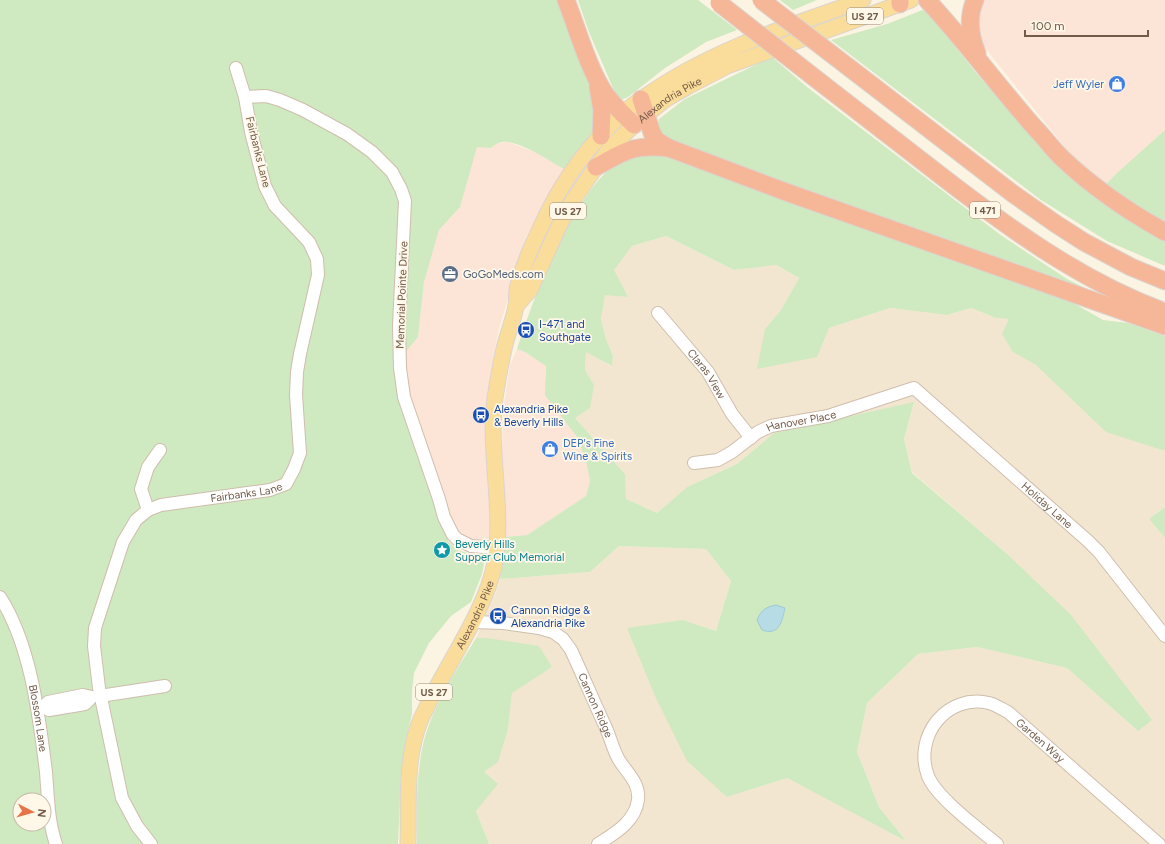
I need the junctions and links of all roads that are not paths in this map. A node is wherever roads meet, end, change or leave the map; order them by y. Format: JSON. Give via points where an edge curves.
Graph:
{"nodes":[{"id":1,"x":566,"y":0,"type":"edge"},
{"id":2,"x":761,"y":0,"type":"edge"},
{"id":3,"x":863,"y":0,"type":"edge"},
{"id":4,"x":927,"y":0,"type":"edge"},
{"id":5,"x":975,"y":0,"type":"edge"},
{"id":6,"x":904,"y":1,"type":"edge"},
{"id":7,"x":717,"y":2,"type":"edge"},
{"id":8,"x":981,"y":63,"type":"junction"},
{"id":9,"x":236,"y":68,"type":"dead end"},
{"id":10,"x":595,"y":76,"type":"junction"},
{"id":11,"x":245,"y":97,"type":"junction"},
{"id":12,"x":636,"y":113,"type":"junction"},
{"id":13,"x":601,"y":136,"type":"junction"},
{"id":14,"x":669,"y":148,"type":"junction"},
{"id":15,"x":596,"y":167,"type":"junction"},
{"id":16,"x":1165,"y":232,"type":"edge"},
{"id":17,"x":1165,"y":281,"type":"edge"},
{"id":18,"x":516,"y":306,"type":"junction"},
{"id":19,"x":1165,"y":312,"type":"edge"},
{"id":20,"x":658,"y":313,"type":"dead end"},
{"id":21,"x":1165,"y":326,"type":"edge"},
{"id":22,"x":914,"y":388,"type":"joint"},
{"id":23,"x":750,"y":438,"type":"junction"},
{"id":24,"x":160,"y":450,"type":"dead end"},
{"id":25,"x":694,"y":463,"type":"dead end"},
{"id":26,"x":148,"y":510,"type":"junction"},
{"id":27,"x":496,"y":548,"type":"junction"},
{"id":28,"x":0,"y":597,"type":"edge"},
{"id":29,"x":472,"y":622,"type":"junction"},
{"id":30,"x":1165,"y":636,"type":"edge"},
{"id":31,"x":164,"y":686,"type":"dead end"},
{"id":32,"x":100,"y":696,"type":"junction"},
{"id":33,"x":56,"y":844,"type":"edge"},
{"id":34,"x":151,"y":844,"type":"edge"},
{"id":35,"x":408,"y":844,"type":"edge"},
{"id":36,"x":598,"y":844,"type":"edge"},
{"id":37,"x":997,"y":844,"type":"edge"},
{"id":38,"x":1159,"y":844,"type":"edge"}],
"edges":[{"from":1,"to":10,"type":"highway"},
{"from":2,"to":17,"type":"highway","number":"I 471","bridge":true,"via":[[1056,224],[1131,267]]},
{"from":3,"to":12,"type":"main road","name":"Alexandria Pike","number":"US 27","via":[[738,46],[692,68],[660,85]]},
{"from":4,"to":8,"type":"highway"},
{"from":5,"to":8,"type":"highway","via":[[971,8],[970,25],[972,42]]},
{"from":6,"to":12,"type":"main road","name":"Alexandria Pike","number":"US 27","via":[[727,66]]},
{"from":7,"to":19,"type":"highway","number":"I 471","bridge":true,"via":[[1039,248],[1135,301]]},
{"from":8,"to":16,"type":"highway","via":[[1063,159],[1121,206]]},
{"from":9,"to":11,"type":"street","name":"Fairbanks Lane"},
{"from":10,"to":12,"type":"highway","via":[[605,94]]},
{"from":10,"to":13,"type":"highway","via":[[602,110]]},
{"from":11,"to":26,"type":"street","name":"Fairbanks Lane","via":[[265,186],[275,206],[309,242],[317,259],[318,275],[297,372],[300,453],[286,484],[270,490],[161,505]]},
{"from":11,"to":27,"type":"street","name":"Memorial Pointe Drive","via":[[266,96],[303,110],[366,147],[392,172],[405,201],[399,326],[404,396],[444,517],[453,535],[471,546]]},
{"from":12,"to":13,"type":"main road","name":"Alexandria Pike","number":"US 27"},
{"from":12,"to":14,"type":"highway","via":[[656,140]]},
{"from":12,"to":15,"type":"main road","name":"Alexandria Pike","number":"US 27"},
{"from":13,"to":18,"type":"main road","name":"Alexandria Pike","number":"US 27","via":[[570,174],[546,216],[517,287]]},
{"from":14,"to":15,"type":"highway","via":[[634,148]]},
{"from":14,"to":21,"type":"highway"},
{"from":15,"to":18,"type":"main road","name":"Alexandria Pike","number":"US 27","via":[[560,224],[530,290]]},
{"from":18,"to":27,"type":"main road","name":"Alexandria Pike","number":"US 27","via":[[503,352],[494,414],[498,526]]},
{"from":20,"to":23,"type":"street","name":"Claras View","via":[[708,372],[732,414]]},
{"from":22,"to":23,"type":"street","name":"Hanover Place","via":[[828,416],[771,426]]},
{"from":22,"to":30,"type":"street","name":"Holiday Lane","via":[[1085,538]]},
{"from":23,"to":25,"type":"street","name":"Hanover Place","via":[[718,460]]},
{"from":24,"to":26,"type":"street","via":[[148,467],[141,489]]},
{"from":26,"to":32,"type":"street","name":"Fairbanks Lane","via":[[136,520],[123,542],[95,628],[94,646]]},
{"from":27,"to":29,"type":"main road","name":"Alexandria Pike","number":"US 27","via":[[491,578]]},
{"from":28,"to":33,"type":"street","name":"Blossom Lane","via":[[15,626],[29,672],[41,736],[50,822]]},
{"from":29,"to":35,"type":"main road","name":"Alexandria Pike","number":"US 27","via":[[438,685],[413,743],[409,770]]},
{"from":29,"to":36,"type":"street","name":"Cannon Ridge","via":[[503,622],[546,630],[563,639],[570,650],[613,747],[636,783],[638,792],[634,814],[627,823]]},
{"from":31,"to":32,"type":"street"},
{"from":32,"to":34,"type":"street","name":"Fairbanks Lane","via":[[122,798],[137,826]]},
{"from":37,"to":38,"type":"street","name":"Garden Way","via":[[941,795],[928,776],[924,753],[925,742],[931,730],[949,709],[970,703],[990,703],[1008,712]]}]}
